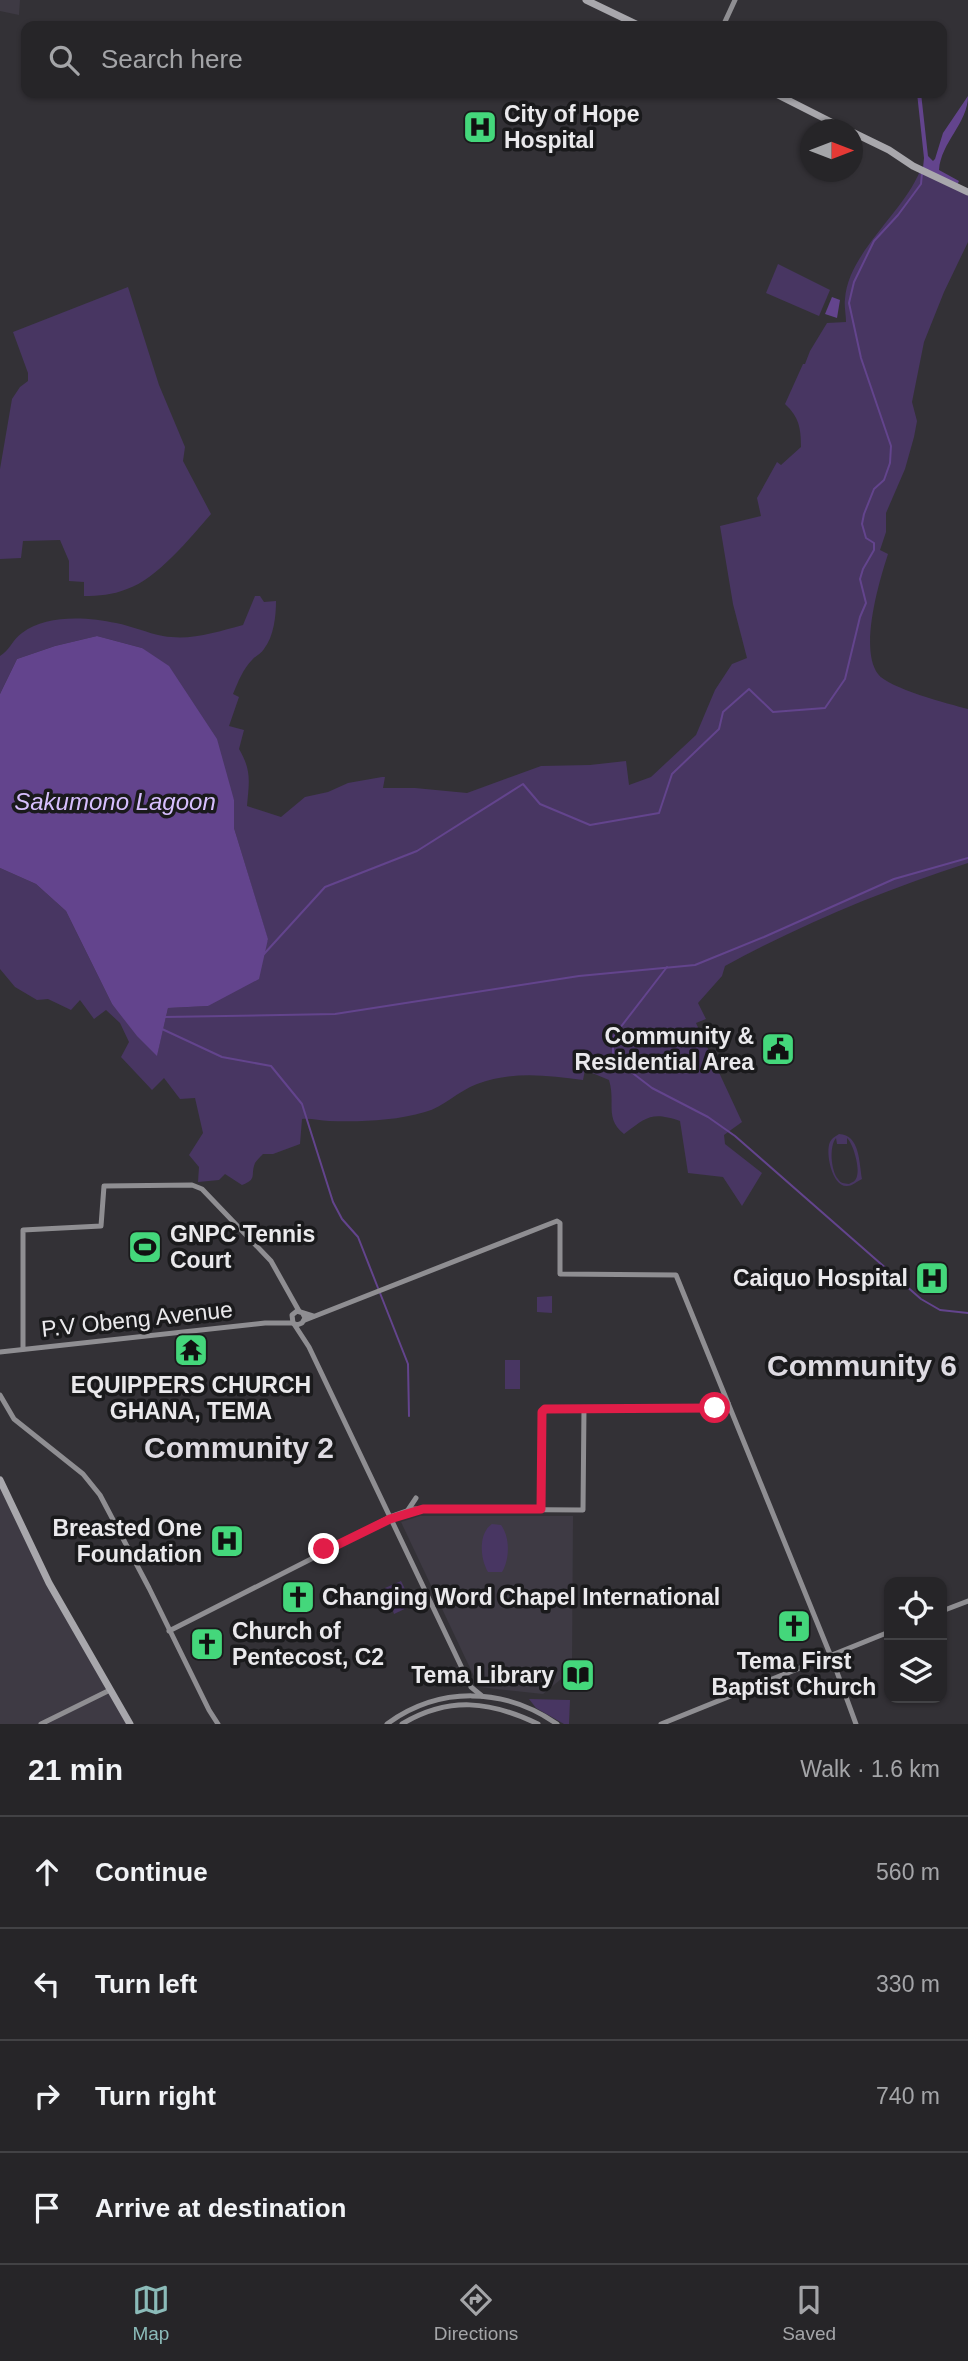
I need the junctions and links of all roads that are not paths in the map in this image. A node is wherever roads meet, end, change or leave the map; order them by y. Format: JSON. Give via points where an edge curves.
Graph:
{"nodes":[{"id":1,"x":579,"y":0,"type":"edge"},
{"id":2,"x":586,"y":0,"type":"edge"},
{"id":3,"x":735,"y":0,"type":"edge"},
{"id":4,"x":621,"y":21,"type":"edge"},
{"id":5,"x":630,"y":21,"type":"edge"},
{"id":6,"x":725,"y":21,"type":"edge"},
{"id":7,"x":778,"y":98,"type":"edge"},
{"id":8,"x":784,"y":98,"type":"edge"},
{"id":9,"x":819,"y":116,"type":"junction"},
{"id":10,"x":825,"y":119,"type":"edge"},
{"id":11,"x":863,"y":137,"type":"edge"},
{"id":12,"x":968,"y":192,"type":"edge"},
{"id":13,"x":293,"y":1302,"type":"junction"},
{"id":14,"x":292,"y":1315,"type":"junction"},
{"id":15,"x":303,"y":1317,"type":"junction"},
{"id":16,"x":278,"y":1322,"type":"junction"},
{"id":17,"x":294,"y":1323,"type":"junction"},
{"id":18,"x":306,"y":1341,"type":"junction"},
{"id":19,"x":23,"y":1349,"type":"junction"},
{"id":20,"x":0,"y":1352,"type":"edge"},
{"id":21,"x":0,"y":1395,"type":"edge"},
{"id":22,"x":727,"y":1406,"type":"junction"},
{"id":23,"x":584,"y":1408,"type":"junction"},
{"id":24,"x":0,"y":1480,"type":"edge"},
{"id":25,"x":415,"y":1498,"type":"dead end"},
{"id":26,"x":423,"y":1509,"type":"junction"},
{"id":27,"x":541,"y":1509,"type":"junction"},
{"id":28,"x":386,"y":1510,"type":"junction"},
{"id":29,"x":407,"y":1510,"type":"junction"},
{"id":30,"x":397,"y":1516,"type":"junction"},
{"id":31,"x":390,"y":1519,"type":"junction"},
{"id":32,"x":394,"y":1527,"type":"junction"},
{"id":33,"x":968,"y":1601,"type":"edge"},
{"id":34,"x":947,"y":1609,"type":"edge"},
{"id":35,"x":169,"y":1631,"type":"junction"},
{"id":36,"x":884,"y":1634,"type":"edge"},
{"id":37,"x":829,"y":1656,"type":"junction"},
{"id":38,"x":471,"y":1687,"type":"junction"},
{"id":39,"x":110,"y":1691,"type":"junction"},
{"id":40,"x":462,"y":1696,"type":"junction"},
{"id":41,"x":482,"y":1696,"type":"junction"},
{"id":42,"x":463,"y":1704,"type":"junction"},
{"id":43,"x":414,"y":1718,"type":"junction"},
{"id":44,"x":41,"y":1724,"type":"edge"},
{"id":45,"x":46,"y":1724,"type":"edge"},
{"id":46,"x":130,"y":1724,"type":"edge"},
{"id":47,"x":218,"y":1724,"type":"edge"},
{"id":48,"x":387,"y":1724,"type":"edge"},
{"id":49,"x":401,"y":1724,"type":"edge"},
{"id":50,"x":409,"y":1724,"type":"edge"},
{"id":51,"x":538,"y":1724,"type":"edge"},
{"id":52,"x":557,"y":1724,"type":"edge"},
{"id":53,"x":659,"y":1724,"type":"edge"},
{"id":54,"x":856,"y":1724,"type":"edge"}],
"edges":[{"from":1,"to":4,"type":"main road"},
{"from":2,"to":5,"type":"main road"},
{"from":3,"to":6,"type":"street"},
{"from":7,"to":9,"type":"main road"},
{"from":8,"to":9,"type":"main road"},
{"from":9,"to":10,"type":"main road"},
{"from":11,"to":12,"type":"main road"},
{"from":13,"to":14,"type":"street"},
{"from":13,"to":15,"type":"street"},
{"from":13,"to":19,"type":"street","via":[[271,1261],[198,1187],[104,1186],[101,1226],[23,1230]]},
{"from":14,"to":15,"type":"street"},
{"from":14,"to":16,"type":"street"},
{"from":14,"to":17,"type":"street"},
{"from":15,"to":17,"type":"street","via":[[300,1325]]},
{"from":15,"to":18,"type":"street"},
{"from":15,"to":22,"type":"street","via":[[316,1316],[558,1221],[560,1274],[676,1275]]},
{"from":16,"to":17,"type":"street"},
{"from":16,"to":19,"type":"street","name":"P.V Obeng Avenue"},
{"from":17,"to":18,"type":"street"},
{"from":18,"to":28,"type":"street"},
{"from":19,"to":20,"type":"street","name":"P.V Obeng Avenue"},
{"from":21,"to":35,"type":"street","via":[[14,1419],[92,1484]]},
{"from":22,"to":23,"type":"street"},
{"from":22,"to":37,"type":"street"},
{"from":23,"to":27,"type":"street","via":[[542,1411]]},
{"from":23,"to":27,"type":"street","via":[[583,1510]]},
{"from":24,"to":39,"type":"main road","via":[[49,1583]]},
{"from":25,"to":29,"type":"street"},
{"from":26,"to":27,"type":"street"},
{"from":26,"to":29,"type":"street"},
{"from":26,"to":30,"type":"street"},
{"from":28,"to":30,"type":"street"},
{"from":28,"to":31,"type":"street"},
{"from":29,"to":30,"type":"street"},
{"from":30,"to":31,"type":"street"},
{"from":30,"to":32,"type":"street"},
{"from":31,"to":32,"type":"street"},
{"from":31,"to":35,"type":"street"},
{"from":32,"to":38,"type":"street"},
{"from":33,"to":34,"type":"street"},
{"from":35,"to":47,"type":"street"},
{"from":36,"to":37,"type":"street"},
{"from":37,"to":53,"type":"street"},
{"from":37,"to":54,"type":"street"},
{"from":38,"to":40,"type":"street"},
{"from":38,"to":41,"type":"street"},
{"from":39,"to":44,"type":"street"},
{"from":39,"to":45,"type":"street"},
{"from":39,"to":46,"type":"main road"},
{"from":40,"to":41,"type":"street"},
{"from":40,"to":42,"type":"street"},
{"from":40,"to":48,"type":"street","via":[[417,1705]]},
{"from":41,"to":52,"type":"street","via":[[525,1706]]},
{"from":42,"to":43,"type":"street"},
{"from":42,"to":51,"type":"street","via":[[502,1709]]},
{"from":43,"to":49,"type":"street"},
{"from":43,"to":50,"type":"street"}]}
